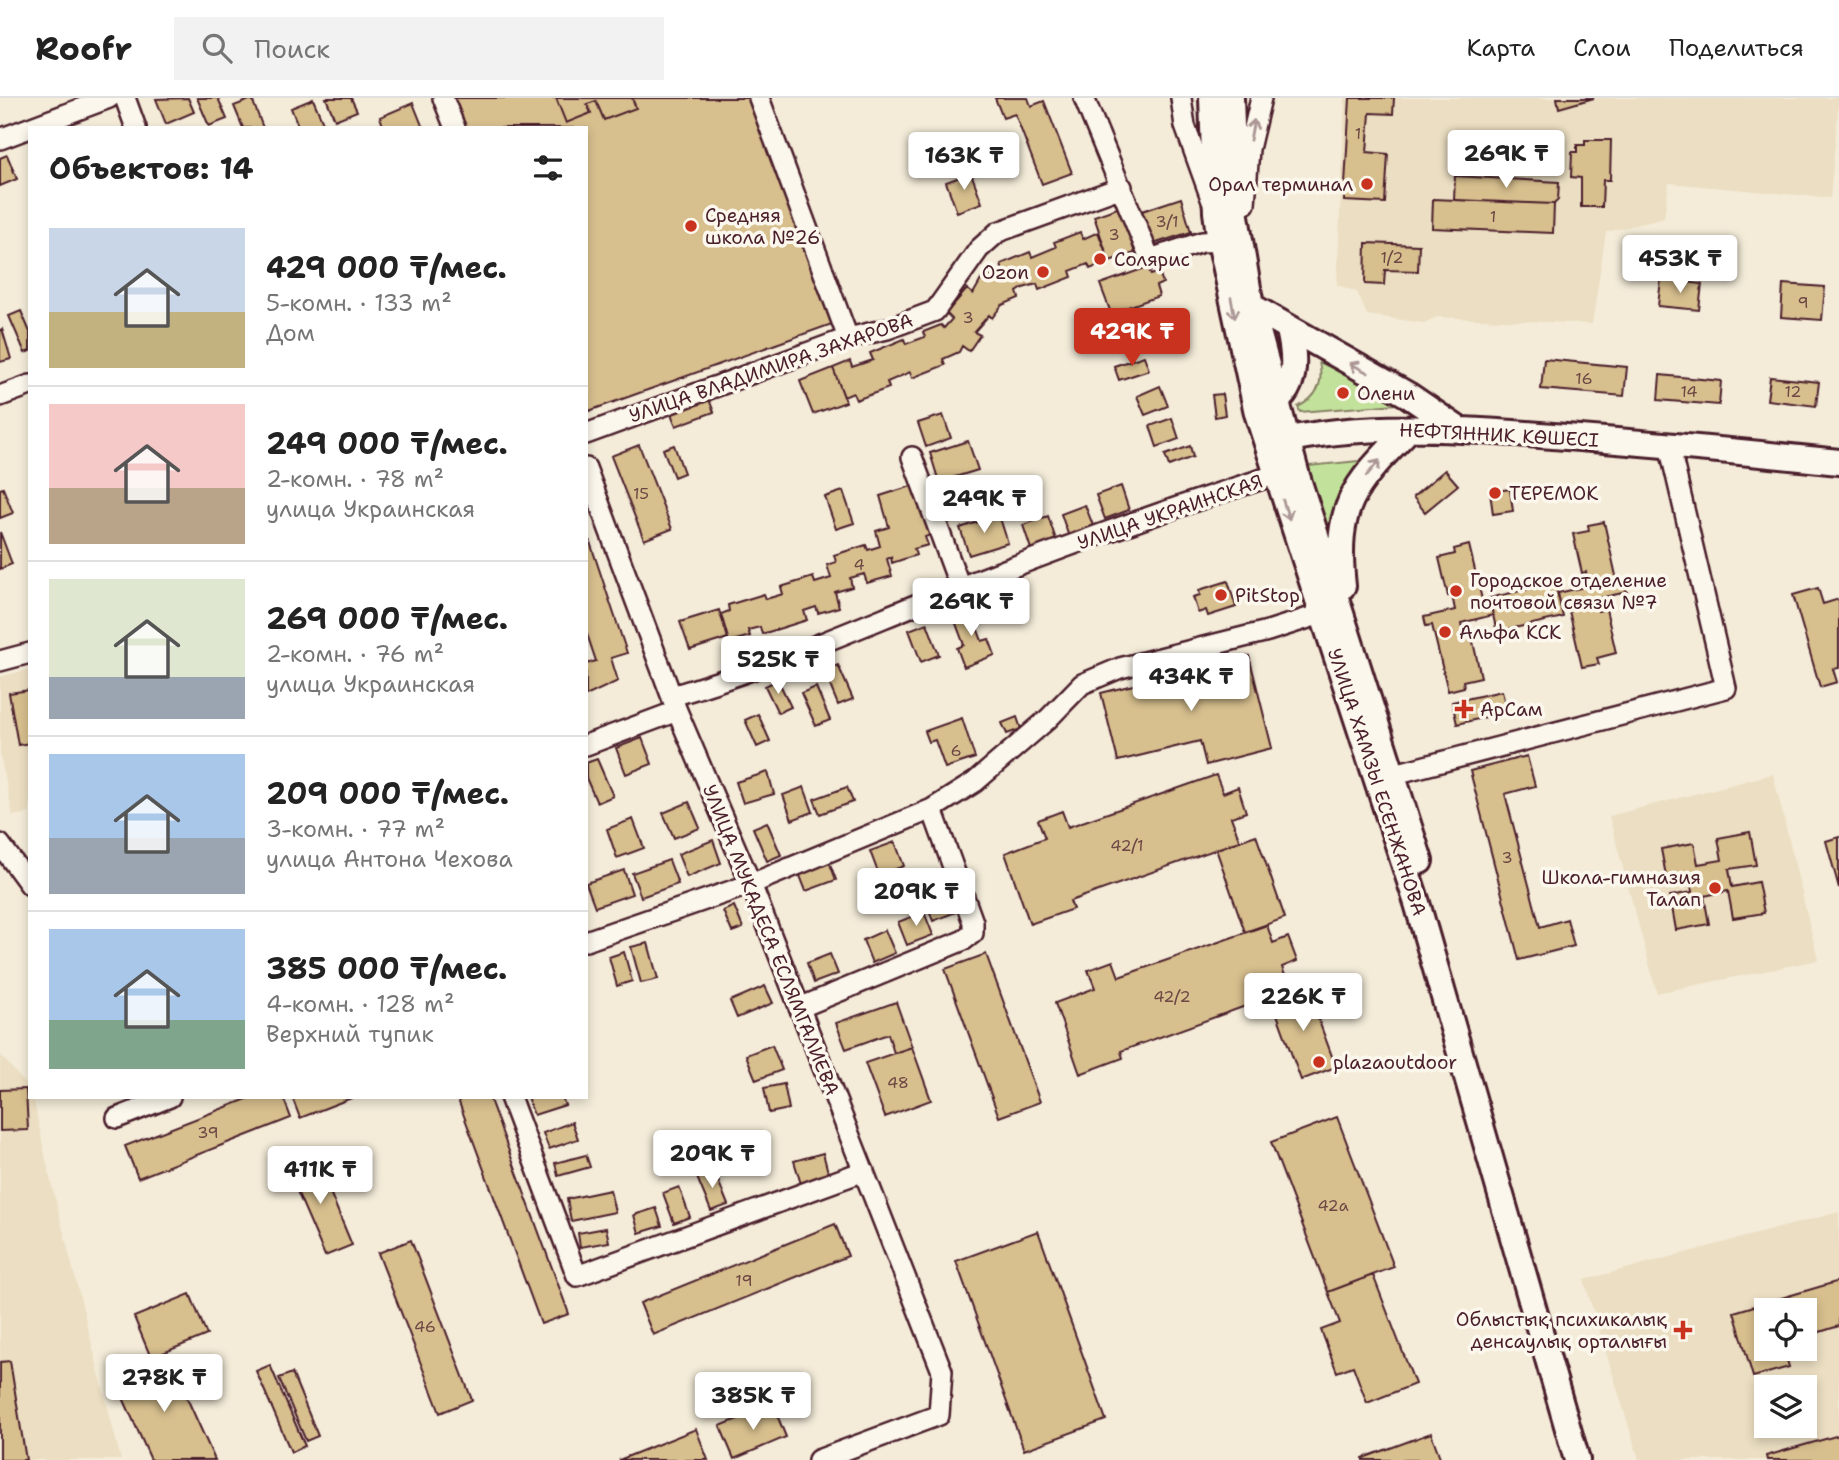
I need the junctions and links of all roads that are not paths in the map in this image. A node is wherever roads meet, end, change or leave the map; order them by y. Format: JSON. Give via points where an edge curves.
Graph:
{"nodes":[{"id":1,"x":109,"y":98,"type":"edge"},
{"id":2,"x":125,"y":98,"type":"edge"},
{"id":3,"x":443,"y":98,"type":"edge"},
{"id":4,"x":759,"y":98,"type":"edge"},
{"id":5,"x":1084,"y":98,"type":"edge"},
{"id":6,"x":1181,"y":98,"type":"edge"},
{"id":7,"x":1212,"y":98,"type":"edge"},
{"id":8,"x":1231,"y":98,"type":"edge"},
{"id":9,"x":1261,"y":98,"type":"edge"},
{"id":10,"x":35,"y":126,"type":"edge"},
{"id":11,"x":135,"y":126,"type":"edge"},
{"id":12,"x":454,"y":126,"type":"edge"},
{"id":13,"x":28,"y":128,"type":"edge"},
{"id":14,"x":0,"y":139,"type":"edge"},
{"id":15,"x":1122,"y":187,"type":"junction"},
{"id":16,"x":1216,"y":212,"type":"junction"},
{"id":17,"x":1220,"y":241,"type":"junction"},
{"id":18,"x":1244,"y":271,"type":"junction"},
{"id":19,"x":1251,"y":306,"type":"junction"},
{"id":20,"x":1289,"y":330,"type":"junction"},
{"id":21,"x":848,"y":338,"type":"junction"},
{"id":22,"x":28,"y":386,"type":"edge"},
{"id":23,"x":0,"y":396,"type":"edge"},
{"id":24,"x":1267,"y":408,"type":"junction"},
{"id":25,"x":1409,"y":429,"type":"junction"},
{"id":26,"x":1458,"y":429,"type":"junction"},
{"id":27,"x":588,"y":433,"type":"edge"},
{"id":28,"x":1277,"y":442,"type":"junction"},
{"id":29,"x":1669,"y":444,"type":"junction"},
{"id":30,"x":912,"y":457,"type":"dead end"},
{"id":31,"x":1839,"y":462,"type":"edge"},
{"id":32,"x":588,"y":473,"type":"edge"},
{"id":33,"x":1275,"y":475,"type":"junction"},
{"id":34,"x":960,"y":587,"type":"junction"},
{"id":35,"x":1321,"y":614,"type":"junction"},
{"id":36,"x":1344,"y":625,"type":"junction"},
{"id":37,"x":28,"y":654,"type":"edge"},
{"id":38,"x":0,"y":661,"type":"edge"},
{"id":39,"x":675,"y":704,"type":"junction"},
{"id":40,"x":588,"y":744,"type":"edge"},
{"id":41,"x":1385,"y":777,"type":"junction"},
{"id":42,"x":932,"y":809,"type":"junction"},
{"id":43,"x":0,"y":844,"type":"edge"},
{"id":44,"x":28,"y":882,"type":"edge"},
{"id":45,"x":751,"y":884,"type":"junction"},
{"id":46,"x":588,"y":940,"type":"edge"},
{"id":47,"x":799,"y":1008,"type":"junction"},
{"id":48,"x":165,"y":1099,"type":"edge"},
{"id":49,"x":511,"y":1099,"type":"edge"},
{"id":50,"x":117,"y":1118,"type":"dead end"},
{"id":51,"x":864,"y":1171,"type":"junction"},
{"id":52,"x":818,"y":1460,"type":"edge"},
{"id":53,"x":1577,"y":1460,"type":"edge"},
{"id":54,"x":1594,"y":1460,"type":"edge"}],
"edges":[{"from":1,"to":10,"type":"street"},
{"from":2,"to":11,"type":"street"},
{"from":3,"to":12,"type":"street"},
{"from":4,"to":21,"type":"street"},
{"from":5,"to":15,"type":"street"},
{"from":6,"to":16,"type":"street","via":[[1185,126]]},
{"from":7,"to":16,"type":"main road","name":"УЛИЦА ХАМЗЫ ЕСЕНЖАНОВА"},
{"from":8,"to":18,"type":"main road","name":"УЛИЦА ХАМЗЫ ЕСЕНЖАНОВА","via":[[1235,210]]},
{"from":18,"to":9,"type":"street","one_way":true,"via":[[1249,149]]},
{"from":13,"to":14,"type":"street"},
{"from":15,"to":17,"type":"street","via":[[1150,259],[1202,242]]},
{"from":15,"to":21,"type":"street","name":"УЛИЦА ВЛАДИМИРА ЗАХАРОВА","via":[[998,232],[979,249],[935,311]]},
{"from":16,"to":17,"type":"main road","name":"УЛИЦА ХАМЗЫ ЕСЕНЖАНОВА"},
{"from":17,"to":24,"type":"main road","name":"УЛИЦА ХАМЗЫ ЕСЕНЖАНОВА","one_way":true},
{"from":18,"to":19,"type":"main road","name":"УЛИЦА ХАМЗЫ ЕСЕНЖАНОВА"},
{"from":19,"to":20,"type":"main road"},
{"from":19,"to":24,"type":"main road","name":"УЛИЦА ХАМЗЫ ЕСЕНЖАНОВА"},
{"from":20,"to":24,"type":"main road","via":[[1295,354],[1290,387]]},
{"from":26,"to":20,"type":"main road","one_way":true,"via":[[1408,395]]},
{"from":21,"to":27,"type":"street","name":"УЛИЦА ВЛАДИМИРА ЗАХАРОВА"},
{"from":22,"to":23,"type":"street"},
{"from":24,"to":28,"type":"main road","name":"УЛИЦА ХАМЗЫ ЕСЕНЖАНОВА"},
{"from":25,"to":26,"type":"main road","name":"НЕФТЯННИК КӨШЕСІ"},
{"from":25,"to":28,"type":"main road","name":"НЕФТЯННИК КӨШЕСІ"},
{"from":36,"to":25,"type":"main road","one_way":true,"via":[[1340,558],[1344,515],[1354,489]]},
{"from":26,"to":29,"type":"main road","name":"НЕФТЯННИК КӨШЕСІ"},
{"from":28,"to":33,"type":"main road","name":"УЛИЦА ХАМЗЫ ЕСЕНЖАНОВА"},
{"from":28,"to":36,"type":"main road","name":"УЛИЦА ХАМЗЫ ЕСЕНЖАНОВА"},
{"from":29,"to":31,"type":"main road","name":"НЕФТЯННИК КӨШЕСІ"},
{"from":29,"to":41,"type":"street","via":[[1726,688]]},
{"from":30,"to":34,"type":"street"},
{"from":32,"to":39,"type":"street","name":"УЛИЦА МУКАДЕСА ЕСЛЯМГАЛИЕВА"},
{"from":33,"to":34,"type":"street","name":"УЛИЦА УКРАИНСКАЯ"},
{"from":33,"to":35,"type":"main road","name":"УЛИЦА ХАМЗЫ ЕСЕНЖАНОВА","one_way":true},
{"from":34,"to":39,"type":"street","name":"УЛИЦА УКРАИНСКАЯ"},
{"from":35,"to":41,"type":"main road","name":"УЛИЦА ХАМЗЫ ЕСЕНЖАНОВА"},
{"from":35,"to":42,"type":"street","via":[[1120,668],[1082,684],[975,782]]},
{"from":36,"to":41,"type":"main road","name":"УЛИЦА ХАМЗЫ ЕСЕНЖАНОВА"},
{"from":37,"to":38,"type":"street"},
{"from":39,"to":40,"type":"street","name":"УЛИЦА УКРАИНСКАЯ"},
{"from":39,"to":45,"type":"street","name":"УЛИЦА МУКАДЕСА ЕСЛЯМГАЛИЕВА"},
{"from":41,"to":53,"type":"main road","name":"УЛИЦА ХАМЗЫ ЕСЕНЖАНОВА"},
{"from":41,"to":54,"type":"main road","name":"УЛИЦА ХАМЗЫ ЕСЕНЖАНОВА"},
{"from":42,"to":45,"type":"street"},
{"from":42,"to":47,"type":"street","via":[[973,933]]},
{"from":43,"to":44,"type":"street"},
{"from":45,"to":46,"type":"street"},
{"from":45,"to":47,"type":"street","name":"УЛИЦА МУКАДЕСА ЕСЛЯМГАЛИЕВА"},
{"from":47,"to":51,"type":"street","name":"УЛИЦА МУКАДЕСА ЕСЛЯМГАЛИЕВА"},
{"from":48,"to":50,"type":"street"},
{"from":49,"to":51,"type":"street","via":[[577,1276]]},
{"from":51,"to":52,"type":"street","name":"УЛИЦА МУКАДЕСА ЕСЛЯМГАЛИЕВА","via":[[942,1371],[939,1415]]}]}
